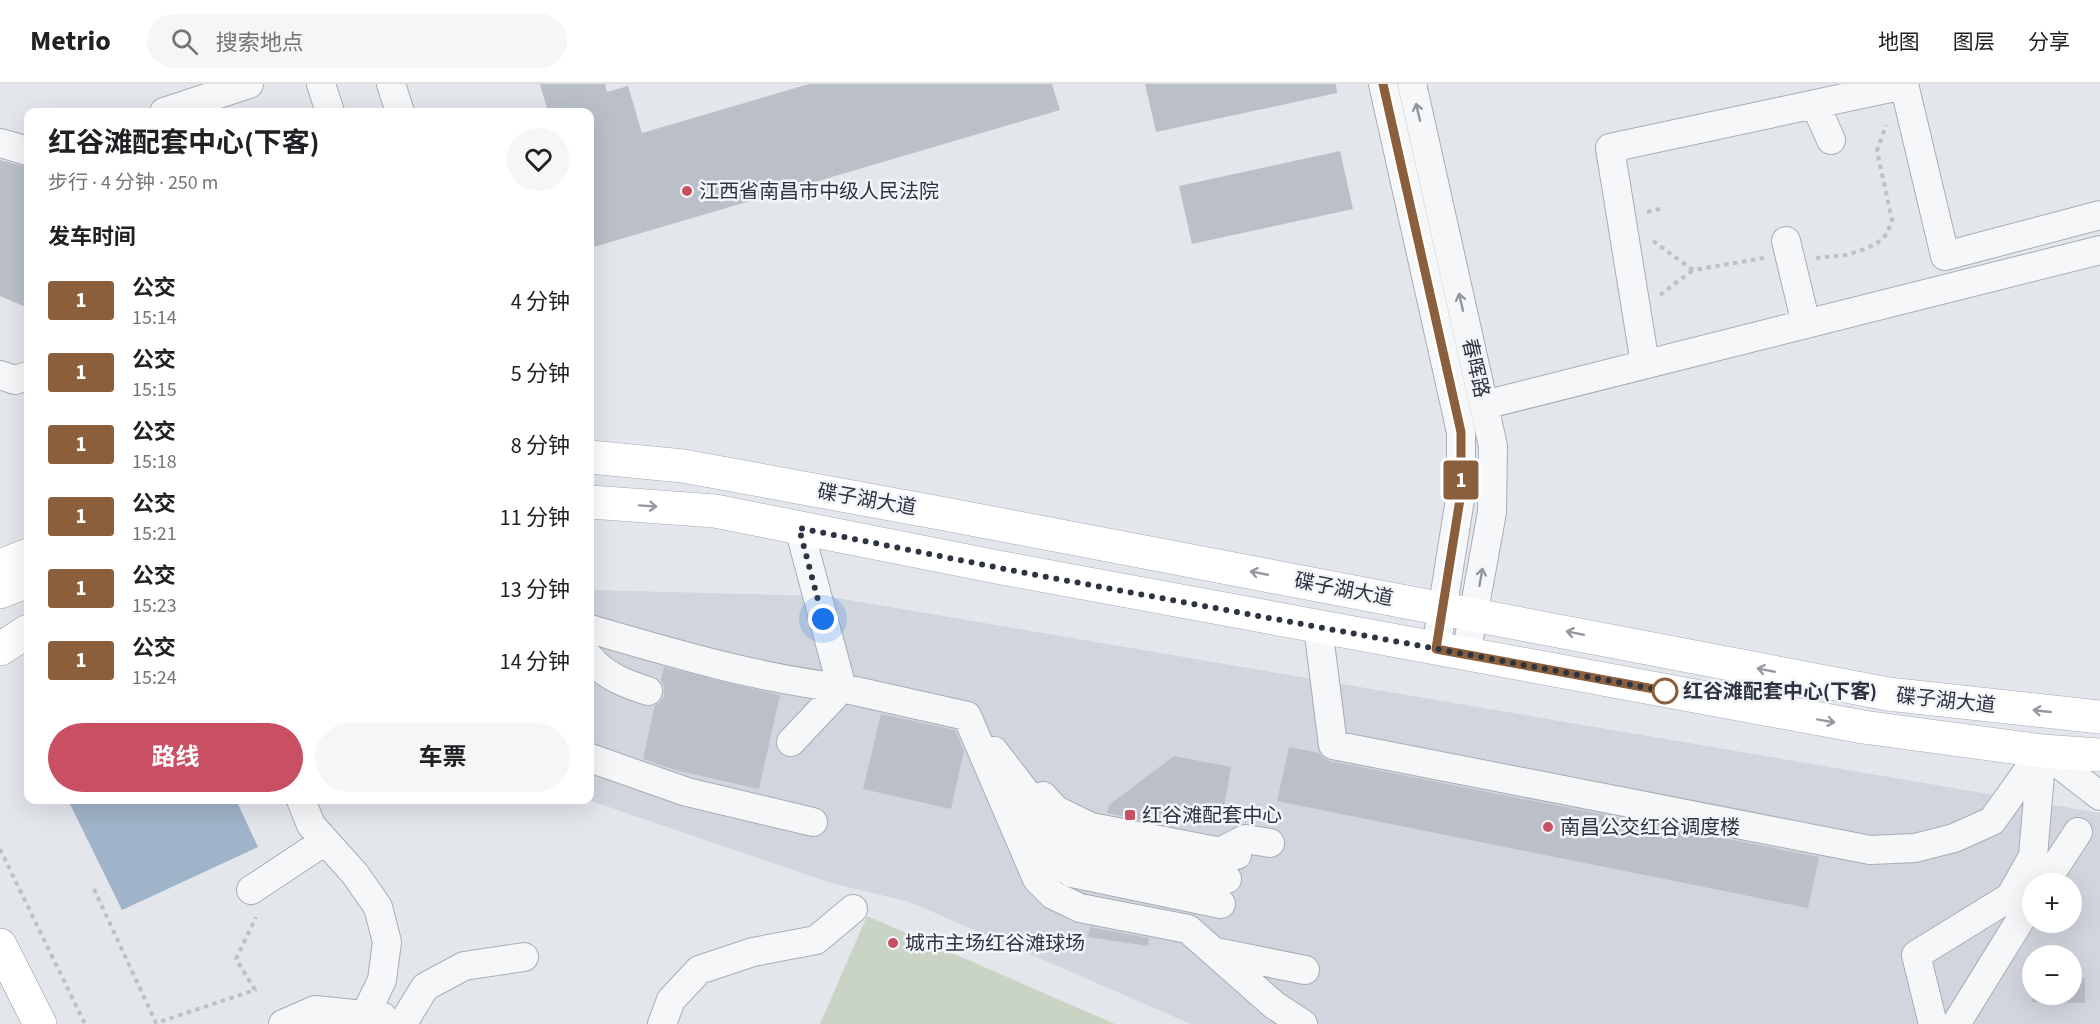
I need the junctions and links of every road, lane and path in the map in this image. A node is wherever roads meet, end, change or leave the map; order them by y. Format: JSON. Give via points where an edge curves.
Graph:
{"nodes":[{"id":1,"x":249,"y":84,"type":"edge"},
{"id":2,"x":321,"y":84,"type":"edge"},
{"id":3,"x":391,"y":84,"type":"edge"},
{"id":4,"x":1383,"y":84,"type":"edge"},
{"id":5,"x":1412,"y":84,"type":"edge"},
{"id":6,"x":1904,"y":85,"type":"edge"},
{"id":7,"x":1815,"y":104,"type":"junction"},
{"id":8,"x":176,"y":108,"type":"edge"},
{"id":9,"x":329,"y":108,"type":"edge"},
{"id":10,"x":399,"y":108,"type":"edge"},
{"id":11,"x":1832,"y":140,"type":"dead end"},
{"id":12,"x":0,"y":143,"type":"edge"},
{"id":13,"x":24,"y":150,"type":"edge"},
{"id":14,"x":2100,"y":215,"type":"edge"},
{"id":15,"x":1786,"y":240,"type":"dead end"},
{"id":16,"x":2100,"y":250,"type":"edge"},
{"id":17,"x":1693,"y":270,"type":"dead end"},
{"id":18,"x":1637,"y":314,"type":"junction"},
{"id":19,"x":1806,"y":324,"type":"junction"},
{"id":20,"x":1645,"y":364,"type":"junction"},
{"id":21,"x":0,"y":375,"type":"edge"},
{"id":22,"x":24,"y":377,"type":"edge"},
{"id":23,"x":1484,"y":405,"type":"junction"},
{"id":24,"x":594,"y":456,"type":"edge"},
{"id":25,"x":594,"y":502,"type":"edge"},
{"id":26,"x":799,"y":528,"type":"junction"},
{"id":27,"x":24,"y":557,"type":"edge"},
{"id":28,"x":0,"y":566,"type":"edge"},
{"id":29,"x":24,"y":583,"type":"edge"},
{"id":30,"x":0,"y":592,"type":"edge"},
{"id":31,"x":1458,"y":611,"type":"junction"},
{"id":32,"x":1318,"y":627,"type":"junction"},
{"id":33,"x":594,"y":630,"type":"edge"},
{"id":34,"x":24,"y":634,"type":"edge"},
{"id":35,"x":0,"y":649,"type":"edge"},
{"id":36,"x":1451,"y":652,"type":"junction"},
{"id":37,"x":594,"y":663,"type":"edge"},
{"id":38,"x":842,"y":688,"type":"junction"},
{"id":39,"x":648,"y":691,"type":"dead end"},
{"id":40,"x":967,"y":716,"type":"junction"},
{"id":41,"x":2100,"y":717,"type":"edge"},
{"id":42,"x":791,"y":742,"type":"dead end"},
{"id":43,"x":2042,"y":751,"type":"junction"},
{"id":44,"x":2100,"y":755,"type":"edge"},
{"id":45,"x":594,"y":759,"type":"edge"},
{"id":46,"x":2100,"y":796,"type":"edge"},
{"id":47,"x":303,"y":804,"type":"edge"},
{"id":48,"x":813,"y":822,"type":"dead end"},
{"id":49,"x":2078,"y":832,"type":"dead end"},
{"id":50,"x":325,"y":841,"type":"junction"},
{"id":51,"x":1270,"y":843,"type":"dead end"},
{"id":52,"x":0,"y":849,"type":"edge"},
{"id":53,"x":1226,"y":872,"type":"junction"},
{"id":54,"x":2051,"y":873,"type":"edge"},
{"id":55,"x":94,"y":889,"type":"dead end"},
{"id":56,"x":253,"y":903,"type":"joint"},
{"id":57,"x":853,"y":909,"type":"dead end"},
{"id":58,"x":2022,"y":917,"type":"edge"},
{"id":59,"x":2,"y":947,"type":"edge"},
{"id":60,"x":1214,"y":951,"type":"junction"},
{"id":61,"x":524,"y":957,"type":"dead end"},
{"id":62,"x":1305,"y":970,"type":"dead end"},
{"id":63,"x":365,"y":1015,"type":"junction"},
{"id":64,"x":405,"y":1023,"type":"edge"},
{"id":65,"x":40,"y":1024,"type":"edge"},
{"id":66,"x":85,"y":1024,"type":"edge"},
{"id":67,"x":283,"y":1024,"type":"edge"},
{"id":68,"x":662,"y":1024,"type":"edge"},
{"id":69,"x":1303,"y":1024,"type":"edge"},
{"id":70,"x":1933,"y":1024,"type":"edge"},
{"id":71,"x":1956,"y":1024,"type":"edge"}],
"edges":[{"from":1,"to":8,"type":"street"},
{"from":2,"to":9,"type":"street"},
{"from":3,"to":10,"type":"street"},
{"from":4,"to":31,"type":"street","name":"春晖路","via":[[1461,432]]},
{"from":23,"to":5,"type":"street","name":"春晖路","one_way":true},
{"from":6,"to":7,"type":"street"},
{"from":6,"to":14,"type":"street","via":[[1945,256]]},
{"from":7,"to":11,"type":"street"},
{"from":7,"to":18,"type":"street","via":[[1610,148]]},
{"from":12,"to":13,"type":"street"},
{"from":15,"to":19,"type":"street"},
{"from":16,"to":19,"type":"street"},
{"from":17,"to":18,"type":"path"},
{"from":18,"to":20,"type":"street"},
{"from":19,"to":20,"type":"street"},
{"from":20,"to":23,"type":"street"},
{"from":21,"to":22,"type":"street","via":[[15,380]]},
{"from":31,"to":23,"type":"street","name":"春晖路","one_way":true,"via":[[1492,512],[1493,446]]},
{"from":31,"to":24,"type":"main road","name":"碟子湖大道","one_way":true,"via":[[683,466]]},
{"from":25,"to":26,"type":"main road","name":"碟子湖大道","one_way":true,"via":[[716,511]]},
{"from":26,"to":32,"type":"main road","name":"碟子湖大道"},
{"from":26,"to":38,"type":"street"},
{"from":27,"to":28,"type":"main road"},
{"from":29,"to":30,"type":"main road"},
{"from":31,"to":36,"type":"street","name":"春晖路"},
{"from":41,"to":31,"type":"main road","name":"碟子湖大道","one_way":true,"via":[[1888,694]]},
{"from":32,"to":36,"type":"main road","name":"碟子湖大道"},
{"from":32,"to":43,"type":"street","via":[[1333,745],[1870,850],[1914,848],[1954,838],[1992,821]]},
{"from":33,"to":38,"type":"street","via":[[701,661],[804,684]]},
{"from":34,"to":35,"type":"main road"},
{"from":36,"to":43,"type":"main road","name":"碟子湖大道","one_way":true,"via":[[1863,727]]},
{"from":37,"to":39,"type":"street","via":[[625,684]]},
{"from":38,"to":40,"type":"street"},
{"from":38,"to":42,"type":"street"},
{"from":40,"to":53,"type":"street","via":[[1056,810],[1091,826]]},
{"from":40,"to":53,"type":"street","via":[[1055,861],[1072,873]]},
{"from":40,"to":60,"type":"street","via":[[1037,879],[1053,895],[1080,908],[1188,929]]},
{"from":43,"to":44,"type":"main road","name":"碟子湖大道"},
{"from":43,"to":46,"type":"street"},
{"from":43,"to":70,"type":"street","via":[[2033,856],[2010,897],[1916,955]]},
{"from":45,"to":48,"type":"street","via":[[687,792]]},
{"from":47,"to":50,"type":"street","via":[[311,825]]},
{"from":49,"to":54,"type":"street"},
{"from":50,"to":56,"type":"street"},
{"from":50,"to":63,"type":"street","via":[[355,873],[378,907],[387,942],[382,980]]},
{"from":51,"to":53,"type":"street","via":[[1245,839]]},
{"from":52,"to":66,"type":"path"},
{"from":55,"to":56,"type":"path","via":[[156,1023],[255,990],[236,959]]},
{"from":57,"to":68,"type":"street","via":[[816,940],[753,952],[699,970],[671,1000]]},
{"from":58,"to":71,"type":"street"},
{"from":59,"to":65,"type":"main road"},
{"from":60,"to":62,"type":"street"},
{"from":60,"to":69,"type":"street","via":[[1274,1005]]},
{"from":61,"to":64,"type":"street","via":[[464,966],[425,987]]},
{"from":63,"to":64,"type":"street"},
{"from":63,"to":67,"type":"street","via":[[315,1010]]}]}
